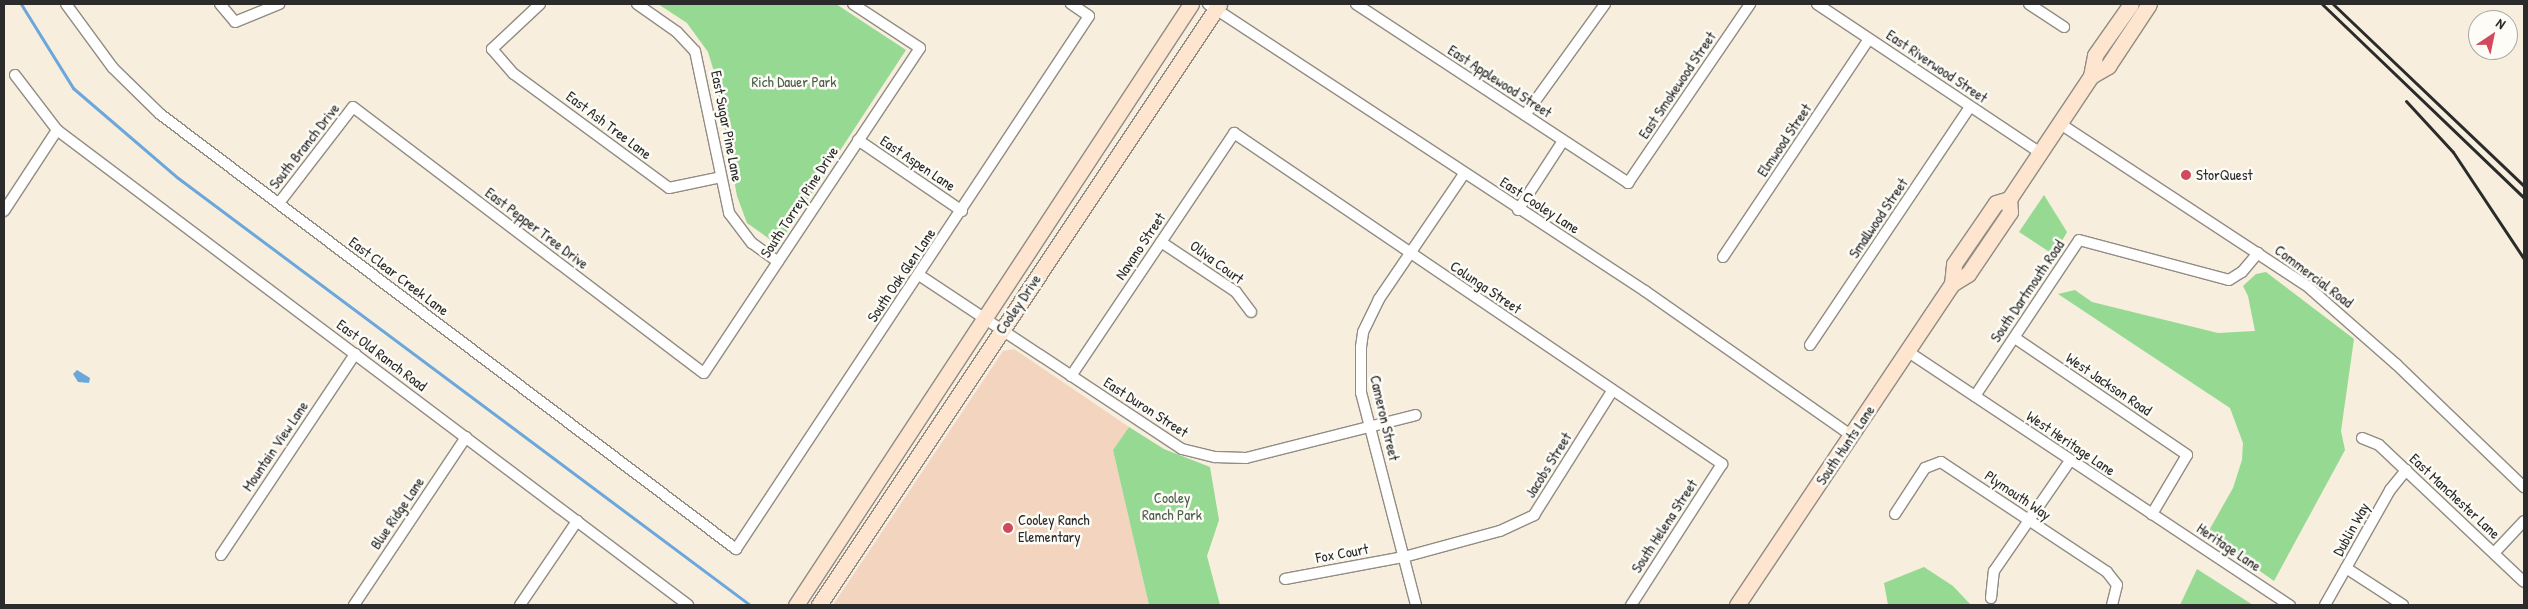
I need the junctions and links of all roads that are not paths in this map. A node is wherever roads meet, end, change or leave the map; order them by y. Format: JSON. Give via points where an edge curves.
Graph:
{"nodes":[{"id":1,"x":66,"y":4,"type":"edge"},
{"id":2,"x":220,"y":4,"type":"edge"},
{"id":3,"x":279,"y":4,"type":"edge"},
{"id":4,"x":540,"y":4,"type":"edge"},
{"id":5,"x":636,"y":4,"type":"edge"},
{"id":6,"x":853,"y":4,"type":"edge"},
{"id":7,"x":1071,"y":4,"type":"edge"},
{"id":8,"x":1191,"y":4,"type":"edge"},
{"id":9,"x":1356,"y":4,"type":"edge"},
{"id":10,"x":1605,"y":4,"type":"edge"},
{"id":11,"x":1750,"y":4,"type":"edge"},
{"id":12,"x":1817,"y":4,"type":"edge"},
{"id":13,"x":2030,"y":4,"type":"edge"},
{"id":14,"x":2131,"y":4,"type":"edge"},
{"id":15,"x":2149,"y":4,"type":"edge"},
{"id":16,"x":1214,"y":5,"type":"edge"},
{"id":17,"x":2064,"y":27,"type":"dead end"},
{"id":18,"x":1869,"y":39,"type":"junction"},
{"id":19,"x":16,"y":75,"type":"dead end"},
{"id":20,"x":2091,"y":76,"type":"junction"},
{"id":21,"x":353,"y":107,"type":"joint"},
{"id":22,"x":1970,"y":107,"type":"junction"},
{"id":23,"x":1525,"y":115,"type":"junction"},
{"id":24,"x":2059,"y":123,"type":"junction"},
{"id":25,"x":57,"y":130,"type":"junction"},
{"id":26,"x":1234,"y":133,"type":"joint"},
{"id":27,"x":858,"y":140,"type":"junction"},
{"id":28,"x":1563,"y":141,"type":"junction"},
{"id":29,"x":2040,"y":153,"type":"junction"},
{"id":30,"x":1464,"y":174,"type":"junction"},
{"id":31,"x":721,"y":177,"type":"junction"},
{"id":32,"x":1628,"y":183,"type":"joint"},
{"id":33,"x":279,"y":203,"type":"junction"},
{"id":34,"x":4,"y":210,"type":"edge"},
{"id":35,"x":1518,"y":210,"type":"junction"},
{"id":36,"x":962,"y":211,"type":"junction"},
{"id":37,"x":1162,"y":242,"type":"junction"},
{"id":38,"x":1410,"y":253,"type":"junction"},
{"id":39,"x":2258,"y":253,"type":"junction"},
{"id":40,"x":1723,"y":257,"type":"dead end"},
{"id":41,"x":778,"y":262,"type":"junction"},
{"id":42,"x":920,"y":275,"type":"junction"},
{"id":43,"x":1251,"y":312,"type":"dead end"},
{"id":44,"x":983,"y":317,"type":"junction"},
{"id":45,"x":1002,"y":329,"type":"junction"},
{"id":46,"x":2014,"y":338,"type":"junction"},
{"id":47,"x":1810,"y":345,"type":"dead end"},
{"id":48,"x":1907,"y":351,"type":"junction"},
{"id":49,"x":355,"y":354,"type":"junction"},
{"id":50,"x":704,"y":373,"type":"joint"},
{"id":51,"x":1071,"y":376,"type":"junction"},
{"id":52,"x":1612,"y":391,"type":"junction"},
{"id":53,"x":1975,"y":396,"type":"junction"},
{"id":54,"x":1416,"y":415,"type":"dead end"},
{"id":55,"x":1369,"y":427,"type":"junction"},
{"id":56,"x":1852,"y":436,"type":"junction"},
{"id":57,"x":466,"y":437,"type":"junction"},
{"id":58,"x":2362,"y":438,"type":"dead end"},
{"id":59,"x":2070,"y":461,"type":"junction"},
{"id":60,"x":1722,"y":464,"type":"joint"},
{"id":61,"x":2406,"y":470,"type":"junction"},
{"id":62,"x":2524,"y":487,"type":"edge"},
{"id":63,"x":1895,"y":514,"type":"dead end"},
{"id":64,"x":2152,"y":514,"type":"junction"},
{"id":65,"x":2028,"y":520,"type":"junction"},
{"id":66,"x":577,"y":521,"type":"junction"},
{"id":67,"x":2524,"y":521,"type":"edge"},
{"id":68,"x":736,"y":549,"type":"joint"},
{"id":69,"x":2494,"y":554,"type":"junction"},
{"id":70,"x":221,"y":555,"type":"dead end"},
{"id":71,"x":1404,"y":557,"type":"junction"},
{"id":72,"x":2346,"y":568,"type":"junction"},
{"id":73,"x":1285,"y":579,"type":"dead end"},
{"id":74,"x":812,"y":580,"type":"junction"},
{"id":75,"x":2524,"y":582,"type":"edge"},
{"id":76,"x":828,"y":591,"type":"junction"},
{"id":77,"x":1991,"y":598,"type":"dead end"},
{"id":78,"x":354,"y":605,"type":"edge"},
{"id":79,"x":520,"y":605,"type":"edge"},
{"id":80,"x":688,"y":605,"type":"edge"},
{"id":81,"x":796,"y":605,"type":"edge"},
{"id":82,"x":819,"y":605,"type":"edge"},
{"id":83,"x":1416,"y":605,"type":"edge"},
{"id":84,"x":1631,"y":605,"type":"edge"},
{"id":85,"x":1737,"y":605,"type":"edge"},
{"id":86,"x":2112,"y":605,"type":"edge"},
{"id":87,"x":2290,"y":605,"type":"edge"},
{"id":88,"x":2325,"y":605,"type":"edge"},
{"id":89,"x":2403,"y":605,"type":"edge"}],
"edges":[{"from":1,"to":33,"type":"street","name":"East Clear Creek Lane","via":[[91,42],[135,92]]},
{"from":2,"to":3,"type":"street","via":[[236,22]]},
{"from":4,"to":31,"type":"street","name":"East Ash Tree Lane","via":[[492,49],[514,74],[669,188]]},
{"from":5,"to":31,"type":"street","name":"East Sugar Pine Lane","via":[[677,32],[694,51]]},
{"from":6,"to":27,"type":"street","name":"South Torrey Pine Drive","via":[[920,48]]},
{"from":7,"to":36,"type":"street","name":"South Oak Glen Lane","via":[[1089,16]]},
{"from":8,"to":44,"type":"street","name":"Cooley Drive"},
{"from":9,"to":23,"type":"street","name":"East Applewood Street"},
{"from":10,"to":23,"type":"street"},
{"from":11,"to":32,"type":"street","name":"East Smokewood Street"},
{"from":12,"to":18,"type":"street","name":"East Riverwood Street"},
{"from":13,"to":17,"type":"street"},
{"from":14,"to":20,"type":"street","name":"South Hunts Lane","via":[[2095,55]]},
{"from":15,"to":20,"type":"street","name":"South Hunts Lane","via":[[2108,66]]},
{"from":16,"to":30,"type":"street","name":"East Cooley Lane"},
{"from":16,"to":45,"type":"street","name":"Cooley Drive"},
{"from":18,"to":22,"type":"street","name":"East Riverwood Street"},
{"from":18,"to":40,"type":"street","name":"Elmwood Street"},
{"from":19,"to":25,"type":"street","name":"East Old Ranch Road"},
{"from":20,"to":24,"type":"street","name":"South Hunts Lane"},
{"from":21,"to":33,"type":"street","name":"South Branch Drive"},
{"from":21,"to":50,"type":"street","name":"East Pepper Tree Drive"},
{"from":22,"to":29,"type":"street","name":"East Riverwood Street"},
{"from":22,"to":47,"type":"street","name":"Smallwood Street"},
{"from":23,"to":28,"type":"street","name":"East Applewood Street"},
{"from":24,"to":29,"type":"street","name":"South Hunts Lane"},
{"from":24,"to":39,"type":"street","name":"Commercial Road"},
{"from":25,"to":34,"type":"street"},
{"from":25,"to":49,"type":"street","name":"East Old Ranch Road"},
{"from":26,"to":37,"type":"street","name":"Navano Street"},
{"from":26,"to":38,"type":"street","name":"Colunga Street"},
{"from":27,"to":36,"type":"street","name":"East Aspen Lane"},
{"from":27,"to":41,"type":"street","name":"South Torrey Pine Drive"},
{"from":28,"to":32,"type":"street","name":"East Applewood Street"},
{"from":28,"to":35,"type":"street"},
{"from":29,"to":48,"type":"street","name":"South Hunts Lane","via":[[2010,199],[2010,212],[1968,274],[1952,284]]},
{"from":30,"to":35,"type":"street","name":"East Cooley Lane"},
{"from":30,"to":38,"type":"street","name":"Cameron Street"},
{"from":31,"to":41,"type":"street","name":"East Sugar Pine Lane","via":[[729,213],[752,243]]},
{"from":33,"to":68,"type":"street","name":"East Clear Creek Lane"},
{"from":35,"to":56,"type":"street","name":"East Cooley Lane","via":[[1644,291]]},
{"from":36,"to":42,"type":"street","name":"South Oak Glen Lane"},
{"from":37,"to":43,"type":"street","name":"Oliva Court","via":[[1236,292]]},
{"from":37,"to":51,"type":"street","name":"Navano Street"},
{"from":38,"to":52,"type":"street","name":"Colunga Street"},
{"from":38,"to":55,"type":"street","name":"Cameron Street","via":[[1379,299],[1363,332],[1359,370]]},
{"from":39,"to":46,"type":"street","name":"South Dartmouth Road","via":[[2236,277],[2228,280],[2079,240]]},
{"from":39,"to":62,"type":"street","name":"Commercial Road","via":[[2306,285],[2345,318]]},
{"from":41,"to":50,"type":"street","name":"South Torrey Pine Drive"},
{"from":42,"to":44,"type":"street","name":"East Duron Street"},
{"from":42,"to":68,"type":"street","name":"South Oak Glen Lane"},
{"from":44,"to":45,"type":"street","name":"East Duron Street"},
{"from":44,"to":74,"type":"street","name":"Cooley Drive"},
{"from":45,"to":51,"type":"street","name":"East Duron Street"},
{"from":45,"to":76,"type":"street","name":"Cooley Drive"},
{"from":46,"to":53,"type":"street","name":"South Dartmouth Road"},
{"from":46,"to":64,"type":"street","name":"West Jackson Road","via":[[2187,455]]},
{"from":48,"to":53,"type":"street"},
{"from":48,"to":56,"type":"street","name":"South Hunts Lane"},
{"from":49,"to":57,"type":"street","name":"East Old Ranch Road"},
{"from":49,"to":70,"type":"street","name":"Mountain View Lane"},
{"from":51,"to":55,"type":"street","name":"East Duron Street","via":[[1171,444],[1215,457],[1246,458]]},
{"from":52,"to":60,"type":"street","name":"Colunga Street"},
{"from":52,"to":71,"type":"street","name":"Jacobs Street","via":[[1534,514],[1500,531]]},
{"from":53,"to":59,"type":"street","name":"West Heritage Lane"},
{"from":54,"to":55,"type":"street","name":"East Duron Street"},
{"from":55,"to":71,"type":"street","name":"Cameron Street"},
{"from":56,"to":85,"type":"street","name":"South Hunts Lane"},
{"from":57,"to":66,"type":"street","name":"East Old Ranch Road"},
{"from":57,"to":78,"type":"street","name":"Blue Ridge Lane"},
{"from":58,"to":61,"type":"street","name":"East Manchester Lane","via":[[2379,445]]},
{"from":59,"to":64,"type":"street","name":"West Heritage Lane"},
{"from":59,"to":65,"type":"street"},
{"from":60,"to":84,"type":"street","name":"South Helena Street"},
{"from":61,"to":69,"type":"street","name":"East Manchester Lane"},
{"from":61,"to":72,"type":"street","name":"Dublin Way","via":[[2390,490]]},
{"from":63,"to":65,"type":"street","name":"Plymouth Way","via":[[1924,468],[1941,462]]},
{"from":64,"to":87,"type":"street","name":"Heritage Lane"},
{"from":65,"to":77,"type":"street","via":[[1994,571]]},
{"from":65,"to":86,"type":"street","name":"Plymouth Way","via":[[2113,578],[2117,584]]},
{"from":66,"to":79,"type":"street"},
{"from":66,"to":80,"type":"street","name":"East Old Ranch Road"},
{"from":67,"to":69,"type":"street"},
{"from":69,"to":75,"type":"street","name":"East Manchester Lane"},
{"from":71,"to":73,"type":"street","name":"Fox Court"},
{"from":71,"to":83,"type":"street","name":"Cameron Street"},
{"from":72,"to":88,"type":"street","name":"Dublin Way"},
{"from":72,"to":89,"type":"street"},
{"from":74,"to":76,"type":"street"},
{"from":74,"to":81,"type":"street","name":"Cooley Drive"},
{"from":76,"to":82,"type":"street","name":"Cooley Drive"}]}
